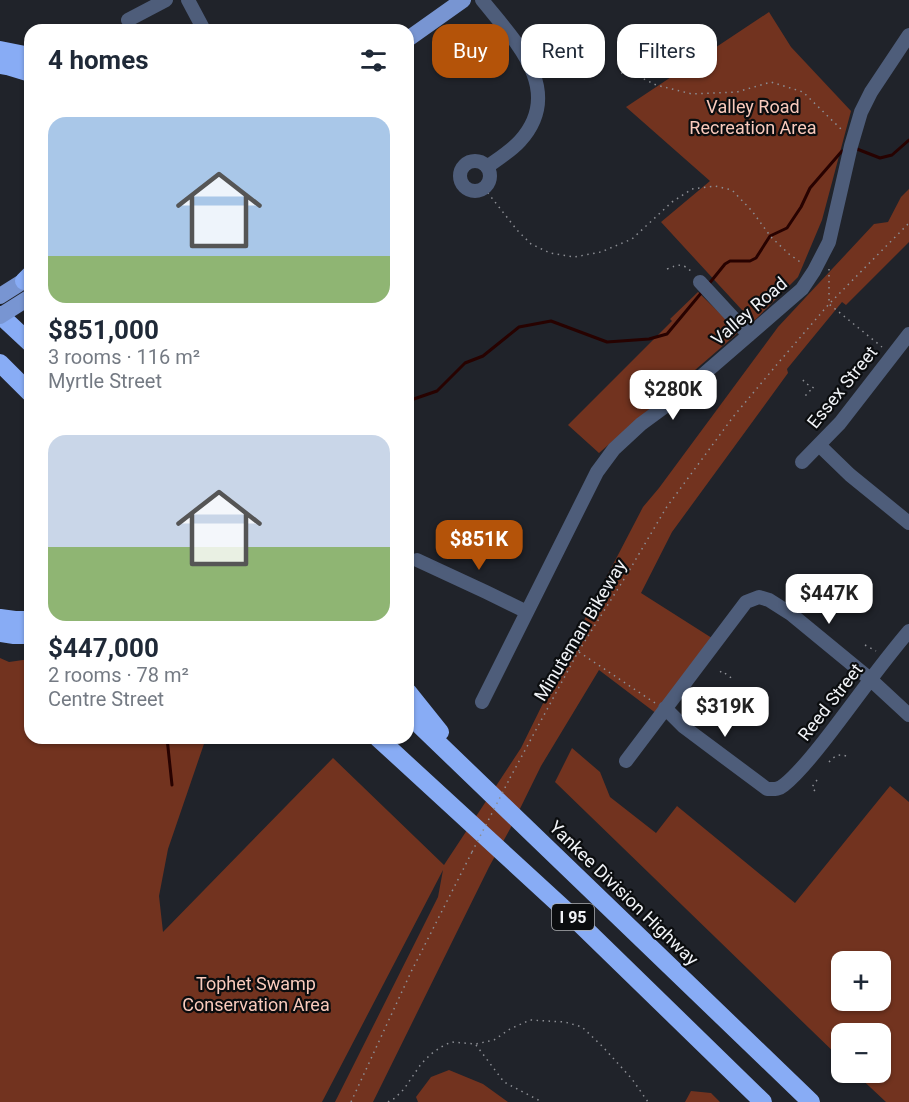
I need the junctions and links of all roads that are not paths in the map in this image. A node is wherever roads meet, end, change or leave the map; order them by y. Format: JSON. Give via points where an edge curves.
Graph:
{"nodes":[{"id":1,"x":166,"y":0,"type":"edge"},
{"id":2,"x":188,"y":0,"type":"edge"},
{"id":3,"x":463,"y":0,"type":"edge"},
{"id":4,"x":482,"y":0,"type":"edge"},
{"id":5,"x":128,"y":20,"type":"dead end"},
{"id":6,"x":201,"y":24,"type":"edge"},
{"id":7,"x":414,"y":35,"type":"edge"},
{"id":8,"x":909,"y":35,"type":"edge"},
{"id":9,"x":0,"y":50,"type":"edge"},
{"id":10,"x":24,"y":55,"type":"edge"},
{"id":11,"x":0,"y":66,"type":"edge"},
{"id":12,"x":24,"y":72,"type":"edge"},
{"id":13,"x":487,"y":167,"type":"junction"},
{"id":14,"x":696,"y":277,"type":"road end"},
{"id":15,"x":24,"y":285,"type":"edge"},
{"id":16,"x":24,"y":288,"type":"edge"},
{"id":17,"x":0,"y":296,"type":"edge"},
{"id":18,"x":0,"y":315,"type":"edge"},
{"id":19,"x":909,"y":333,"type":"edge"},
{"id":20,"x":749,"y":335,"type":"junction"},
{"id":21,"x":24,"y":338,"type":"edge"},
{"id":22,"x":0,"y":363,"type":"edge"},
{"id":23,"x":24,"y":387,"type":"edge"},
{"id":24,"x":819,"y":445,"type":"junction"},
{"id":25,"x":802,"y":462,"type":"dead end"},
{"id":26,"x":909,"y":523,"type":"edge"},
{"id":27,"x":417,"y":560,"type":"dead end"},
{"id":28,"x":527,"y":612,"type":"junction"},
{"id":29,"x":0,"y":618,"type":"edge"},
{"id":30,"x":24,"y":620,"type":"edge"},
{"id":31,"x":909,"y":631,"type":"edge"},
{"id":32,"x":0,"y":633,"type":"edge"},
{"id":33,"x":24,"y":635,"type":"edge"},
{"id":34,"x":870,"y":679,"type":"junction"},
{"id":35,"x":414,"y":700,"type":"edge"},
{"id":36,"x":482,"y":702,"type":"dead end"},
{"id":37,"x":665,"y":708,"type":"junction"},
{"id":38,"x":909,"y":715,"type":"edge"},
{"id":39,"x":414,"y":720,"type":"edge"},
{"id":40,"x":385,"y":744,"type":"edge"},
{"id":41,"x":626,"y":761,"type":"dead end"},
{"id":42,"x":486,"y":790,"type":"junction"},
{"id":43,"x":763,"y":1102,"type":"edge"},
{"id":44,"x":811,"y":1102,"type":"edge"}],
"edges":[{"from":1,"to":5,"type":"street"},
{"from":2,"to":6,"type":"street"},
{"from":3,"to":7,"type":"main road"},
{"from":4,"to":13,"type":"street","via":[[525,55],[538,94],[534,119],[524,136]]},
{"from":8,"to":20,"type":"street","name":"Valley Road","via":[[861,112],[830,242],[802,289]]},
{"from":9,"to":10,"type":"highway"},
{"from":11,"to":12,"type":"highway"},
{"from":13,"to":13,"type":"street","via":[[473,161],[467,164],[461,172],[462,182],[474,191],[484,188],[490,180]]},
{"from":14,"to":20,"type":"street"},
{"from":15,"to":17,"type":"main road"},
{"from":16,"to":18,"type":"main road","bridge":true},
{"from":18,"to":21,"type":"highway"},
{"from":19,"to":24,"type":"street","name":"Essex Street"},
{"from":20,"to":28,"type":"street","name":"Valley Road","via":[[614,449],[597,472]]},
{"from":22,"to":23,"type":"highway"},
{"from":24,"to":25,"type":"street","name":"Essex Street"},
{"from":24,"to":26,"type":"street"},
{"from":27,"to":28,"type":"street"},
{"from":28,"to":36,"type":"street","name":"Valley Road"},
{"from":29,"to":30,"type":"highway"},
{"from":31,"to":34,"type":"street","name":"Reed Street"},
{"from":32,"to":33,"type":"highway"},
{"from":34,"to":37,"type":"street","name":"Reed Street","via":[[816,751],[783,786],[775,789],[766,789]]},
{"from":34,"to":37,"type":"street","via":[[791,614],[759,597],[746,603]]},
{"from":34,"to":38,"type":"street"},
{"from":35,"to":42,"type":"highway"},
{"from":37,"to":41,"type":"street"},
{"from":39,"to":42,"type":"highway","name":"Yankee Division Highway","number":"I 95"},
{"from":40,"to":43,"type":"highway","number":"I 95","via":[[575,919]]},
{"from":42,"to":44,"type":"highway","name":"Yankee Division Highway","number":"I 95"}]}
